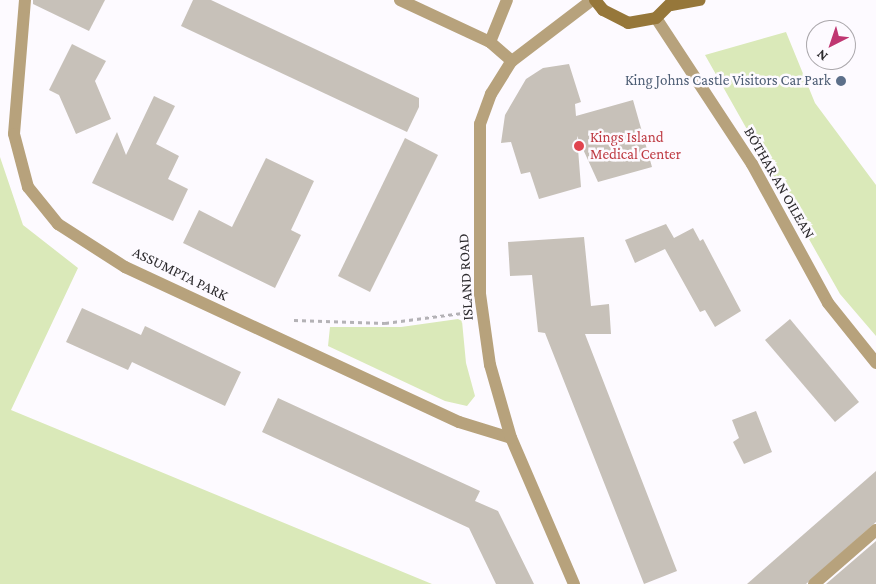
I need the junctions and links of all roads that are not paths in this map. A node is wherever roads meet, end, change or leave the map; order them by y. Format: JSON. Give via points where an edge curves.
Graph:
{"nodes":[{"id":1,"x":25,"y":0,"type":"edge"},
{"id":2,"x":400,"y":0,"type":"edge"},
{"id":3,"x":507,"y":0,"type":"edge"},
{"id":4,"x":594,"y":0,"type":"edge"},
{"id":5,"x":700,"y":0,"type":"edge"},
{"id":6,"x":673,"y":2,"type":"edge"},
{"id":7,"x":656,"y":18,"type":"junction"},
{"id":8,"x":490,"y":42,"type":"junction"},
{"id":9,"x":512,"y":61,"type":"junction"},
{"id":10,"x":876,"y":363,"type":"edge"},
{"id":11,"x":510,"y":438,"type":"junction"},
{"id":12,"x":876,"y":530,"type":"edge"},
{"id":13,"x":574,"y":584,"type":"edge"},
{"id":14,"x":814,"y":584,"type":"edge"}],
"edges":[{"from":1,"to":11,"type":"street","name":"ASSUMPTA PARK","via":[[14,134],[28,186],[58,224],[125,267],[459,422]]},
{"from":2,"to":8,"type":"street"},
{"from":3,"to":8,"type":"street"},
{"from":4,"to":7,"type":"main road","via":[[609,14],[628,23]]},
{"from":4,"to":9,"type":"street","name":"ISLAND ROAD"},
{"from":5,"to":6,"type":"main road"},
{"from":6,"to":7,"type":"main road"},
{"from":7,"to":10,"type":"street","name":"BÓTHAR AN OILEAN","via":[[752,164],[828,303]]},
{"from":8,"to":9,"type":"street"},
{"from":9,"to":11,"type":"street","name":"ISLAND ROAD","via":[[491,94],[480,124],[482,306],[490,365]]},
{"from":11,"to":13,"type":"street","name":"ISLAND ROAD"},
{"from":12,"to":14,"type":"street"}]}
